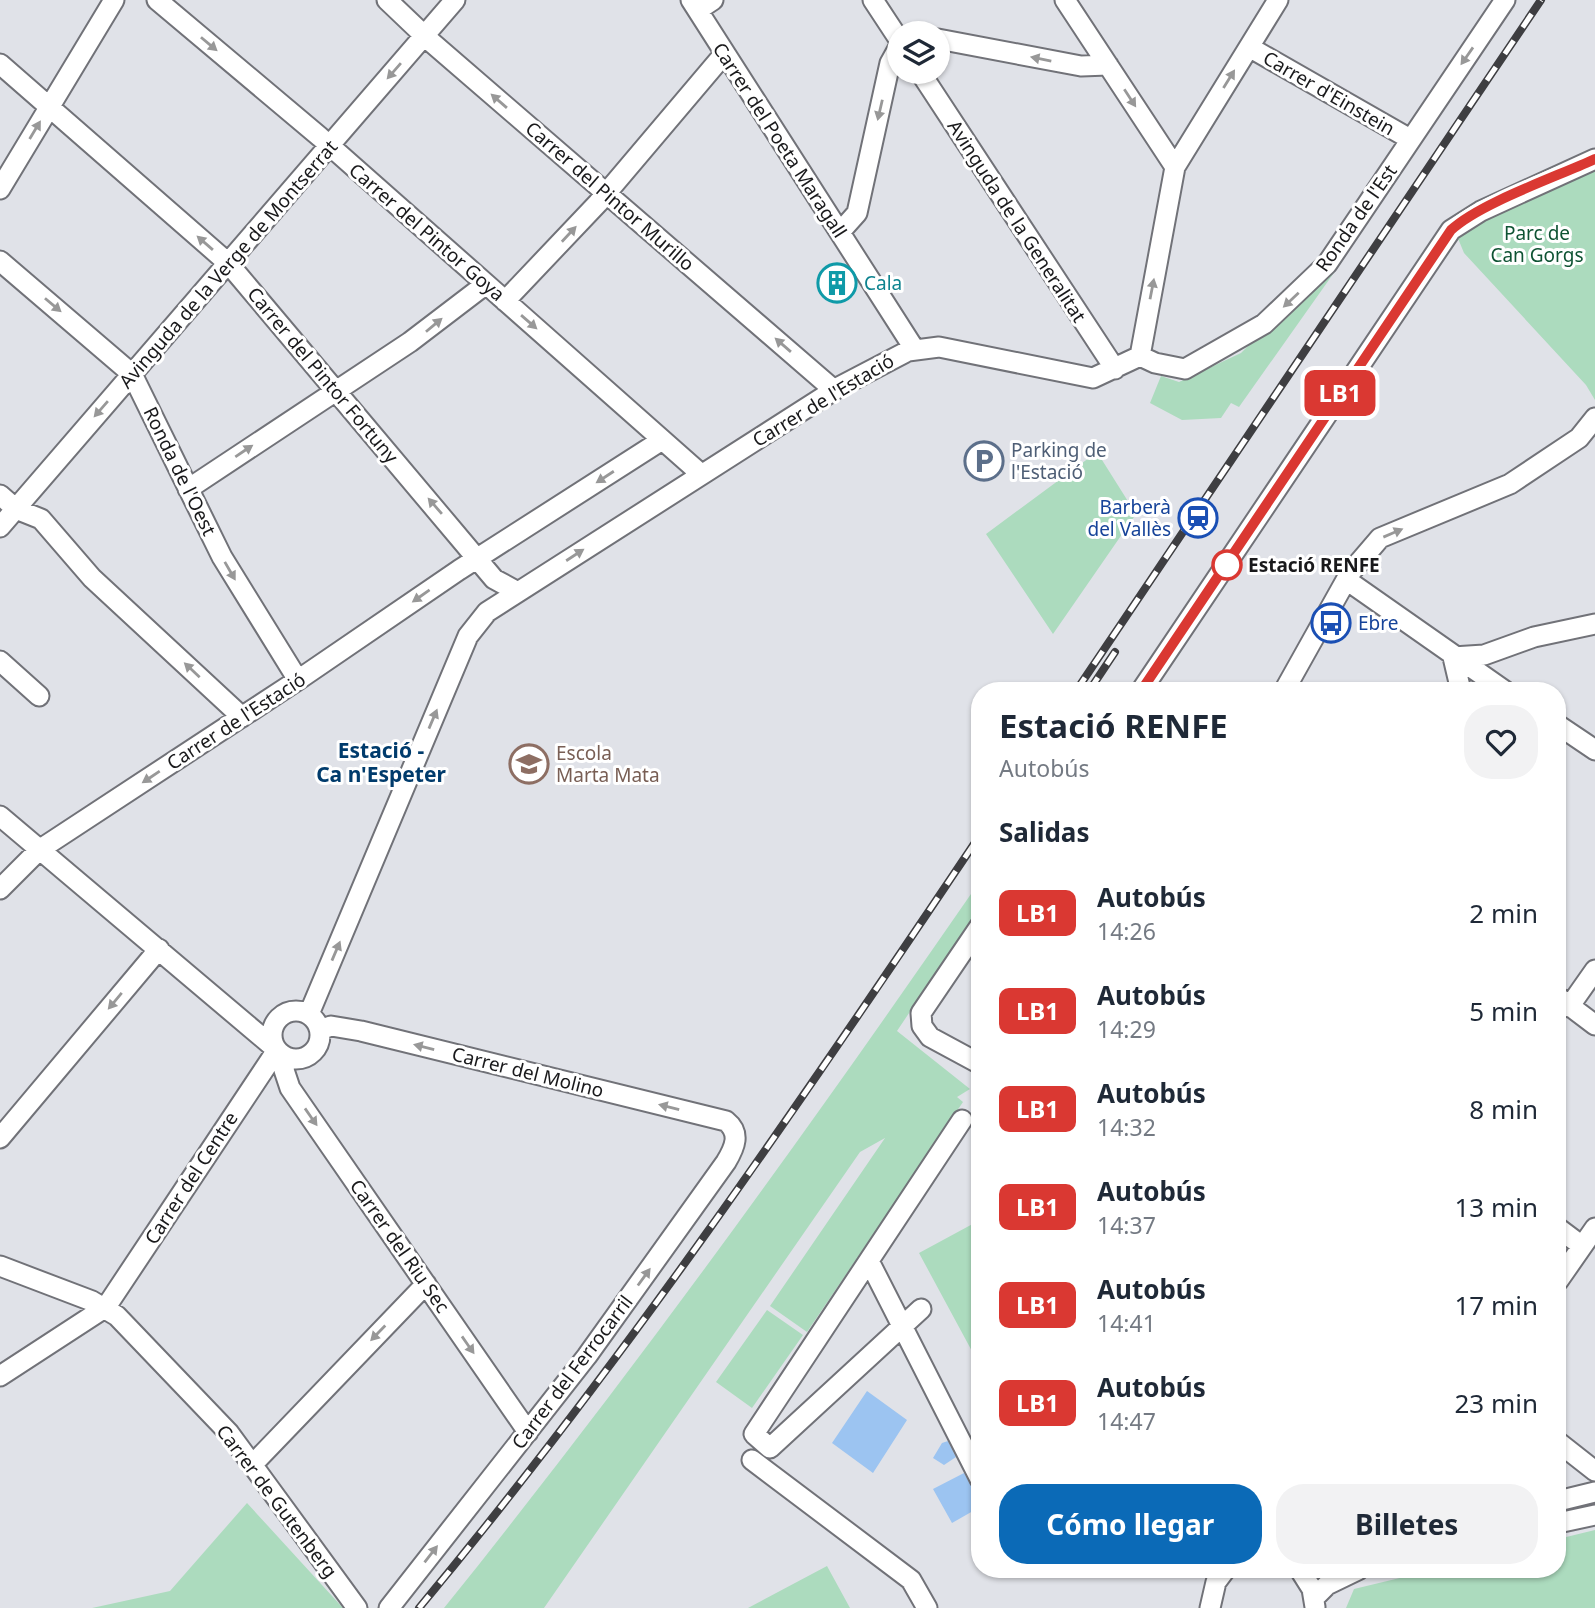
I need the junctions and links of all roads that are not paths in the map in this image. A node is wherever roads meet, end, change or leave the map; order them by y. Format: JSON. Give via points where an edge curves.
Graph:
{"nodes":[{"id":1,"x":114,"y":0,"type":"edge"},
{"id":2,"x":157,"y":0,"type":"edge"},
{"id":3,"x":387,"y":0,"type":"edge"},
{"id":4,"x":455,"y":0,"type":"edge"},
{"id":5,"x":873,"y":0,"type":"edge"},
{"id":6,"x":1065,"y":0,"type":"edge"},
{"id":7,"x":1278,"y":0,"type":"edge"},
{"id":8,"x":1505,"y":0,"type":"edge"},
{"id":9,"x":700,"y":3,"type":"edge"},
{"id":10,"x":887,"y":22,"type":"edge"},
{"id":11,"x":424,"y":36,"type":"junction"},
{"id":12,"x":950,"y":41,"type":"edge"},
{"id":13,"x":1249,"y":47,"type":"junction"},
{"id":14,"x":725,"y":53,"type":"junction"},
{"id":15,"x":0,"y":64,"type":"edge"},
{"id":16,"x":1108,"y":65,"type":"junction"},
{"id":17,"x":887,"y":77,"type":"edge"},
{"id":18,"x":928,"y":84,"type":"edge"},
{"id":19,"x":49,"y":107,"type":"junction"},
{"id":20,"x":1410,"y":139,"type":"junction"},
{"id":21,"x":329,"y":146,"type":"junction"},
{"id":22,"x":1595,"y":159,"type":"edge"},
{"id":23,"x":1175,"y":167,"type":"junction"},
{"id":24,"x":0,"y":189,"type":"edge"},
{"id":25,"x":606,"y":193,"type":"junction"},
{"id":26,"x":840,"y":232,"type":"junction"},
{"id":27,"x":0,"y":261,"type":"edge"},
{"id":28,"x":228,"y":263,"type":"junction"},
{"id":29,"x":486,"y":284,"type":"junction"},
{"id":30,"x":505,"y":301,"type":"junction"},
{"id":31,"x":915,"y":350,"type":"junction"},
{"id":32,"x":1140,"y":356,"type":"junction"},
{"id":33,"x":1115,"y":369,"type":"junction"},
{"id":34,"x":132,"y":374,"type":"junction"},
{"id":35,"x":834,"y":390,"type":"junction"},
{"id":36,"x":335,"y":391,"type":"junction"},
{"id":37,"x":1592,"y":428,"type":"edge"},
{"id":38,"x":662,"y":440,"type":"junction"},
{"id":39,"x":701,"y":474,"type":"junction"},
{"id":40,"x":188,"y":489,"type":"junction"},
{"id":41,"x":0,"y":495,"type":"edge"},
{"id":42,"x":16,"y":509,"type":"junction"},
{"id":43,"x":0,"y":527,"type":"edge"},
{"id":44,"x":479,"y":559,"type":"junction"},
{"id":45,"x":1348,"y":581,"type":"junction"},
{"id":46,"x":518,"y":592,"type":"junction"},
{"id":47,"x":1595,"y":624,"type":"edge"},
{"id":48,"x":1453,"y":657,"type":"junction"},
{"id":49,"x":0,"y":661,"type":"edge"},
{"id":50,"x":298,"y":680,"type":"junction"},
{"id":51,"x":1147,"y":682,"type":"edge"},
{"id":52,"x":1289,"y":682,"type":"edge"},
{"id":53,"x":1459,"y":682,"type":"edge"},
{"id":54,"x":1491,"y":682,"type":"edge"},
{"id":55,"x":39,"y":696,"type":"dead end"},
{"id":56,"x":242,"y":717,"type":"junction"},
{"id":57,"x":1566,"y":730,"type":"edge"},
{"id":58,"x":1595,"y":750,"type":"edge"},
{"id":59,"x":0,"y":816,"type":"edge"},
{"id":60,"x":39,"y":850,"type":"junction"},
{"id":61,"x":0,"y":889,"type":"edge"},
{"id":62,"x":971,"y":939,"type":"edge"},
{"id":63,"x":159,"y":949,"type":"junction"},
{"id":64,"x":1595,"y":970,"type":"edge"},
{"id":65,"x":1566,"y":999,"type":"edge"},
{"id":66,"x":1566,"y":1004,"type":"edge"},
{"id":67,"x":276,"y":1021,"type":"junction"},
{"id":68,"x":247,"y":1022,"type":"junction"},
{"id":69,"x":314,"y":1022,"type":"junction"},
{"id":70,"x":1595,"y":1025,"type":"edge"},
{"id":71,"x":281,"y":1053,"type":"junction"},
{"id":72,"x":971,"y":1058,"type":"edge"},
{"id":73,"x":962,"y":1120,"type":"dead end"},
{"id":74,"x":733,"y":1127,"type":"joint"},
{"id":75,"x":0,"y":1138,"type":"edge"},
{"id":76,"x":1595,"y":1228,"type":"edge"},
{"id":77,"x":1566,"y":1234,"type":"edge"},
{"id":78,"x":1582,"y":1246,"type":"junction"},
{"id":79,"x":869,"y":1261,"type":"junction"},
{"id":80,"x":0,"y":1266,"type":"edge"},
{"id":81,"x":1566,"y":1269,"type":"edge"},
{"id":82,"x":426,"y":1284,"type":"junction"},
{"id":83,"x":106,"y":1307,"type":"junction"},
{"id":84,"x":921,"y":1309,"type":"dead end"},
{"id":85,"x":902,"y":1326,"type":"junction"},
{"id":86,"x":0,"y":1376,"type":"edge"},
{"id":87,"x":528,"y":1432,"type":"junction"},
{"id":88,"x":1566,"y":1448,"type":"edge"},
{"id":89,"x":752,"y":1461,"type":"dead end"},
{"id":90,"x":971,"y":1461,"type":"edge"},
{"id":91,"x":254,"y":1463,"type":"junction"},
{"id":92,"x":1595,"y":1471,"type":"edge"},
{"id":93,"x":1595,"y":1492,"type":"edge"},
{"id":94,"x":1566,"y":1498,"type":"edge"},
{"id":95,"x":1595,"y":1515,"type":"edge"},
{"id":96,"x":1566,"y":1521,"type":"edge"},
{"id":97,"x":1219,"y":1578,"type":"edge"},
{"id":98,"x":1304,"y":1578,"type":"edge"},
{"id":99,"x":1341,"y":1578,"type":"edge"},
{"id":100,"x":1315,"y":1603,"type":"edge"},
{"id":101,"x":1209,"y":1607,"type":"edge"},
{"id":102,"x":356,"y":1608,"type":"edge"},
{"id":103,"x":389,"y":1608,"type":"edge"},
{"id":104,"x":927,"y":1608,"type":"edge"}],
"edges":[{"from":1,"to":19,"type":"street"},
{"from":2,"to":21,"type":"street","name":"Carrer del Pintor Goya","one_way":true},
{"from":3,"to":11,"type":"street","name":"Carrer del Pintor Murillo"},
{"from":4,"to":11,"type":"street","name":"Avinguda de la Verge de Montserrat"},
{"from":5,"to":10,"type":"street"},
{"from":6,"to":16,"type":"street"},
{"from":7,"to":13,"type":"street"},
{"from":8,"to":20,"type":"street","name":"Ronda de l'Est","one_way":true},
{"from":9,"to":14,"type":"street","name":"Carrer del Poeta Maragall"},
{"from":11,"to":21,"type":"street","name":"Avinguda de la Verge de Montserrat","one_way":true},
{"from":25,"to":11,"type":"street","name":"Carrer del Pintor Murillo","one_way":true},
{"from":16,"to":12,"type":"street","one_way":true,"via":[[1081,66]]},
{"from":13,"to":20,"type":"street","name":"Carrer d'Einstein"},
{"from":23,"to":13,"type":"street","one_way":true},
{"from":14,"to":25,"type":"street"},
{"from":14,"to":26,"type":"street","name":"Carrer del Poeta Maragall"},
{"from":15,"to":19,"type":"street","name":"Carrer del Pintor Fortuny"},
{"from":16,"to":23,"type":"street","one_way":true},
{"from":17,"to":26,"type":"street","one_way":true,"via":[[857,213]]},
{"from":18,"to":33,"type":"street","name":"Avinguda de la Generalitat"},
{"from":24,"to":19,"type":"street","one_way":true},
{"from":28,"to":19,"type":"street","name":"Carrer del Pintor Fortuny","one_way":true},
{"from":20,"to":32,"type":"street","name":"Ronda de l'Est","one_way":true,"via":[[1327,264],[1264,324],[1185,369]]},
{"from":21,"to":28,"type":"street","name":"Avinguda de la Verge de Montserrat"},
{"from":21,"to":29,"type":"street","name":"Carrer del Pintor Goya"},
{"from":22,"to":51,"type":"street","via":[[1461,220],[1451,230]]},
{"from":32,"to":23,"type":"street","one_way":true},
{"from":30,"to":25,"type":"street","one_way":true},
{"from":35,"to":25,"type":"street","name":"Carrer del Pintor Murillo","one_way":true},
{"from":26,"to":31,"type":"street","name":"Carrer del Poeta Maragall"},
{"from":27,"to":34,"type":"street","name":"Ronda de l'Oest","one_way":true},
{"from":28,"to":34,"type":"street","name":"Avinguda de la Verge de Montserrat"},
{"from":28,"to":36,"type":"street","name":"Carrer del Pintor Fortuny"},
{"from":29,"to":30,"type":"street","name":"Carrer del Pintor Goya"},
{"from":36,"to":29,"type":"street","one_way":true,"via":[[433,327]]},
{"from":30,"to":38,"type":"street","name":"Carrer del Pintor Goya","one_way":true},
{"from":31,"to":33,"type":"street","name":"Carrer de l'Estació","via":[[939,347],[1093,378]]},
{"from":31,"to":35,"type":"street","name":"Carrer de l'Estació"},
{"from":32,"to":33,"type":"street"},
{"from":34,"to":40,"type":"street","name":"Ronda de l'Oest"},
{"from":34,"to":42,"type":"street","name":"Avinguda de la Verge de Montserrat","one_way":true},
{"from":35,"to":39,"type":"street","name":"Carrer de l'Estació"},
{"from":40,"to":36,"type":"street","one_way":true},
{"from":44,"to":36,"type":"street","name":"Carrer del Pintor Fortuny","one_way":true},
{"from":45,"to":37,"type":"street","one_way":true,"via":[[1380,538],[1510,484]]},
{"from":38,"to":39,"type":"street","name":"Carrer del Pintor Goya"},
{"from":38,"to":44,"type":"street","name":"Carrer de l'Estació","one_way":true},
{"from":46,"to":39,"type":"street","name":"Carrer de l'Estació","one_way":true},
{"from":40,"to":50,"type":"street","name":"Ronda de l'Oest","one_way":true,"via":[[222,556]]},
{"from":41,"to":42,"type":"street"},
{"from":42,"to":43,"type":"street","name":"Avinguda de la Verge de Montserrat"},
{"from":56,"to":42,"type":"street","one_way":true,"via":[[92,578],[41,519]]},
{"from":44,"to":46,"type":"street","name":"Carrer del Pintor Fortuny","via":[[494,579]]},
{"from":44,"to":50,"type":"street","name":"Carrer de l'Estació","one_way":true},
{"from":45,"to":48,"type":"street"},
{"from":45,"to":52,"type":"street"},
{"from":69,"to":46,"type":"street","name":"Carrer de l'Estació","one_way":true,"via":[[468,636],[487,612]]},
{"from":47,"to":48,"type":"street","via":[[1484,654]]},
{"from":48,"to":53,"type":"street"},
{"from":48,"to":54,"type":"street"},
{"from":49,"to":55,"type":"street"},
{"from":50,"to":56,"type":"street","name":"Carrer de l'Estació"},
{"from":56,"to":60,"type":"street","name":"Carrer de l'Estació","one_way":true},
{"from":57,"to":58,"type":"street"},
{"from":59,"to":60,"type":"street"},
{"from":60,"to":61,"type":"street","name":"Carrer de l'Estació"},
{"from":60,"to":63,"type":"street"},
{"from":62,"to":72,"type":"street","via":[[921,1013],[922,1026],[930,1037]]},
{"from":63,"to":68,"type":"street"},
{"from":63,"to":75,"type":"street","one_way":true},
{"from":64,"to":65,"type":"street"},
{"from":66,"to":70,"type":"street"},
{"from":67,"to":68,"type":"street"},
{"from":67,"to":69,"type":"street","via":[[290,1011]]},
{"from":67,"to":71,"type":"street","via":[[272,1038]]},
{"from":68,"to":71,"type":"street"},
{"from":69,"to":71,"type":"street","via":[[316,1049],[310,1055],[302,1059]]},
{"from":74,"to":69,"type":"street","name":"Carrer del Molino","one_way":true,"via":[[726,1121]]},
{"from":71,"to":82,"type":"street","name":"Carrer del Riu Sec","one_way":true,"via":[[290,1088]]},
{"from":71,"to":83,"type":"street","name":"Carrer del Centre"},
{"from":73,"to":79,"type":"street","via":[[906,1195]]},
{"from":87,"to":74,"type":"street","name":"Carrer del Ferrocarril","one_way":true,"via":[[726,1162],[735,1147]]},
{"from":76,"to":78,"type":"street"},
{"from":77,"to":78,"type":"street"},
{"from":78,"to":81,"type":"street"},
{"from":79,"to":85,"type":"street"},
{"from":79,"to":85,"type":"street","via":[[788,1370],[754,1434],[770,1448]]},
{"from":80,"to":83,"type":"street"},
{"from":82,"to":87,"type":"street","name":"Carrer del Riu Sec","one_way":true},
{"from":82,"to":91,"type":"street","one_way":true},
{"from":83,"to":86,"type":"street"},
{"from":83,"to":91,"type":"street","name":"Carrer de Gutenberg"},
{"from":84,"to":85,"type":"street"},
{"from":85,"to":90,"type":"street"},
{"from":103,"to":87,"type":"street","name":"Carrer del Ferrocarril","one_way":true},
{"from":88,"to":92,"type":"street"},
{"from":89,"to":104,"type":"street","via":[[911,1580]]},
{"from":91,"to":102,"type":"street","name":"Carrer de Gutenberg"},
{"from":93,"to":94,"type":"street"},
{"from":95,"to":96,"type":"street"},
{"from":97,"to":101,"type":"street"},
{"from":98,"to":100,"type":"street"},
{"from":99,"to":100,"type":"street","via":[[1327,1585]]}]}
